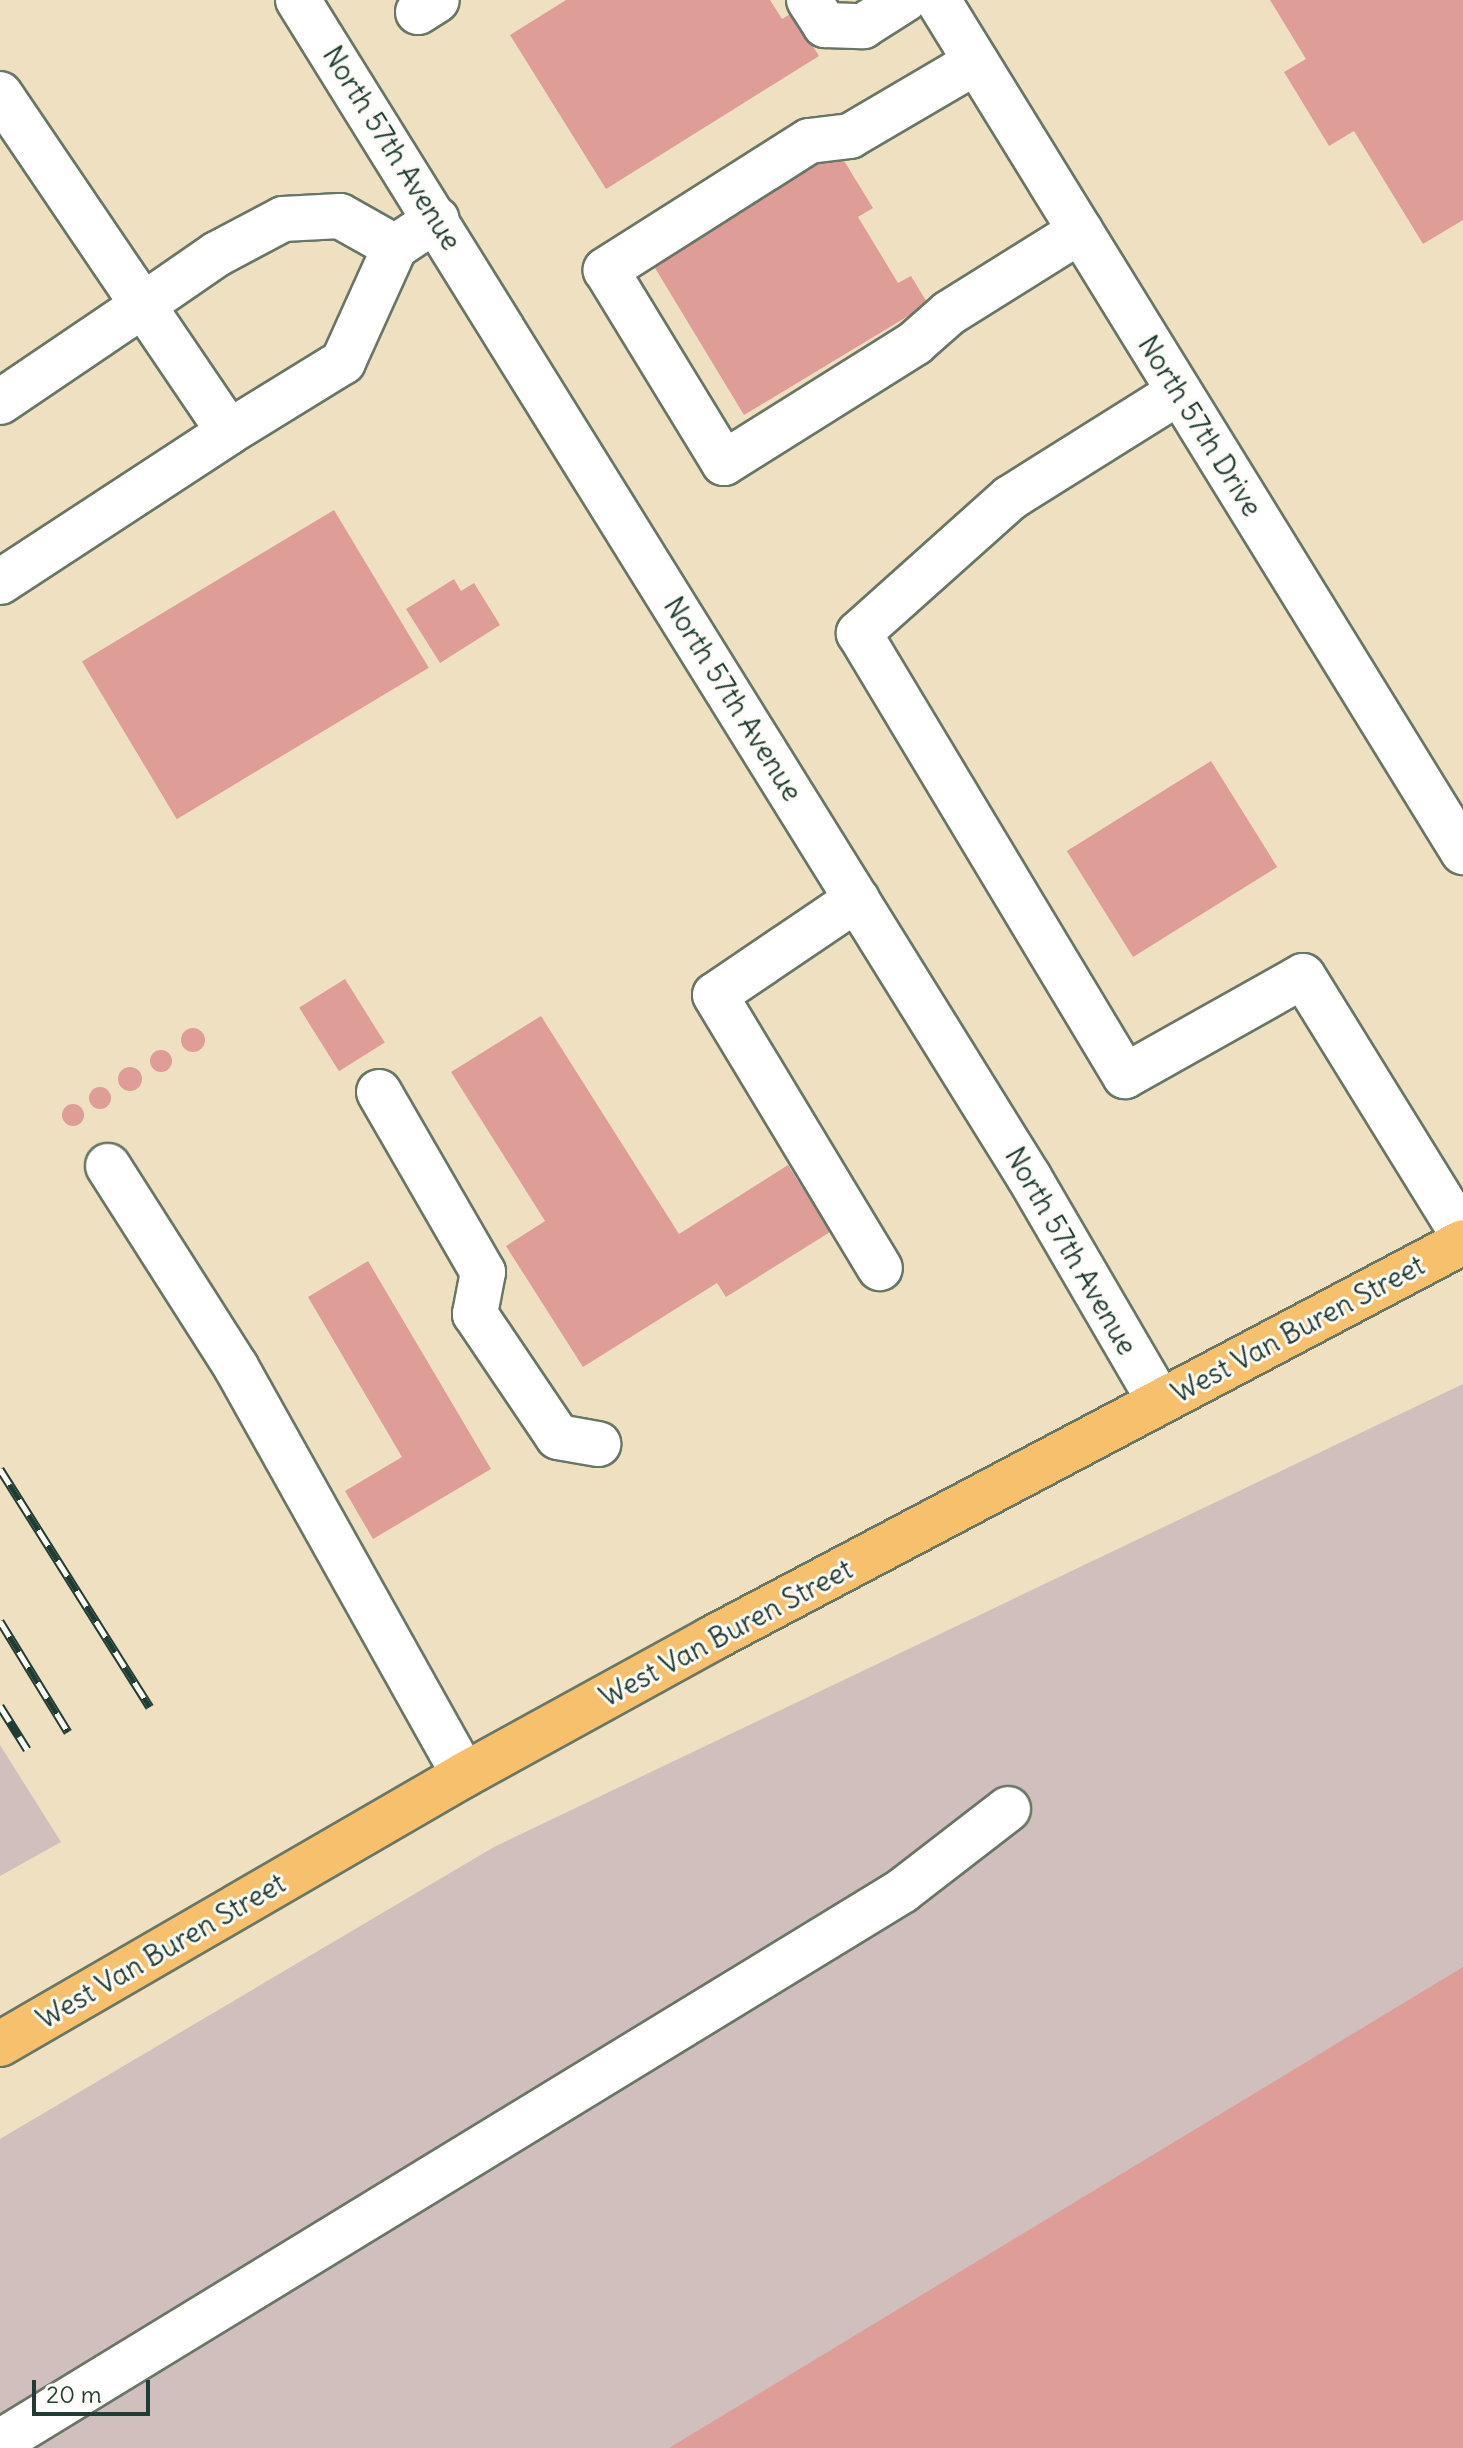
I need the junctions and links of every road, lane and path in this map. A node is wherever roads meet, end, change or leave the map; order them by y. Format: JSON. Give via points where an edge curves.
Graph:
{"nodes":[{"id":1,"x":298,"y":0,"type":"edge"},
{"id":2,"x":809,"y":0,"type":"edge"},
{"id":3,"x":904,"y":0,"type":"edge"},
{"id":4,"x":938,"y":0,"type":"edge"},
{"id":5,"x":976,"y":62,"type":"junction"},
{"id":6,"x":0,"y":94,"type":"edge"},
{"id":7,"x":437,"y":219,"type":"junction"},
{"id":8,"x":1080,"y":231,"type":"junction"},
{"id":9,"x":395,"y":247,"type":"junction"},
{"id":10,"x":143,"y":305,"type":"junction"},
{"id":11,"x":1179,"y":392,"type":"junction"},
{"id":12,"x":0,"y":402,"type":"edge"},
{"id":13,"x":229,"y":432,"type":"junction"},
{"id":14,"x":0,"y":582,"type":"edge"},
{"id":15,"x":1463,"y":852,"type":"edge"},
{"id":16,"x":857,"y":899,"type":"junction"},
{"id":17,"x":379,"y":1092,"type":"dead end"},
{"id":18,"x":108,"y":1166,"type":"dead end"},
{"id":19,"x":1463,"y":1235,"type":"edge"},
{"id":20,"x":1463,"y":1242,"type":"edge"},
{"id":21,"x":880,"y":1268,"type":"dead end"},
{"id":22,"x":1160,"y":1402,"type":"junction"},
{"id":23,"x":598,"y":1444,"type":"dead end"},
{"id":24,"x":464,"y":1775,"type":"junction"},
{"id":25,"x":1008,"y":1809,"type":"dead end"},
{"id":26,"x":0,"y":2044,"type":"edge"},
{"id":27,"x":0,"y":2442,"type":"edge"}],
"edges":[{"from":1,"to":7,"type":"street","name":"North 57th Avenue"},
{"from":2,"to":3,"type":"street","via":[[825,25],[863,26]]},
{"from":4,"to":5,"type":"street","name":"North 57th Drive"},
{"from":5,"to":8,"type":"street","name":"North 57th Drive"},
{"from":5,"to":8,"type":"street","via":[[850,136],[809,141],[606,270],[724,463]]},
{"from":6,"to":10,"type":"street"},
{"from":7,"to":9,"type":"street"},
{"from":7,"to":16,"type":"street","name":"North 57th Avenue"},
{"from":8,"to":11,"type":"street","name":"North 57th Drive"},
{"from":9,"to":10,"type":"street","via":[[340,216],[283,219],[217,254]]},
{"from":9,"to":13,"type":"street","via":[[343,362]]},
{"from":10,"to":12,"type":"street"},
{"from":10,"to":13,"type":"street"},
{"from":11,"to":15,"type":"street","name":"North 57th Drive"},
{"from":11,"to":19,"type":"street","via":[[1010,498],[859,633],[1125,1076],[1303,976]]},
{"from":13,"to":14,"type":"street"},
{"from":16,"to":21,"type":"street","via":[[715,995]]},
{"from":16,"to":22,"type":"street","name":"North 57th Avenue"},
{"from":17,"to":23,"type":"street","via":[[483,1272],[475,1314],[558,1437]]},
{"from":18,"to":24,"type":"street","via":[[236,1367]]},
{"from":20,"to":22,"type":"main road","name":"West Van Buren Street"},
{"from":22,"to":24,"type":"main road","name":"West Van Buren Street"},
{"from":24,"to":26,"type":"main road","name":"West Van Buren Street"},
{"from":25,"to":27,"type":"street","via":[[902,1891]]}]}
